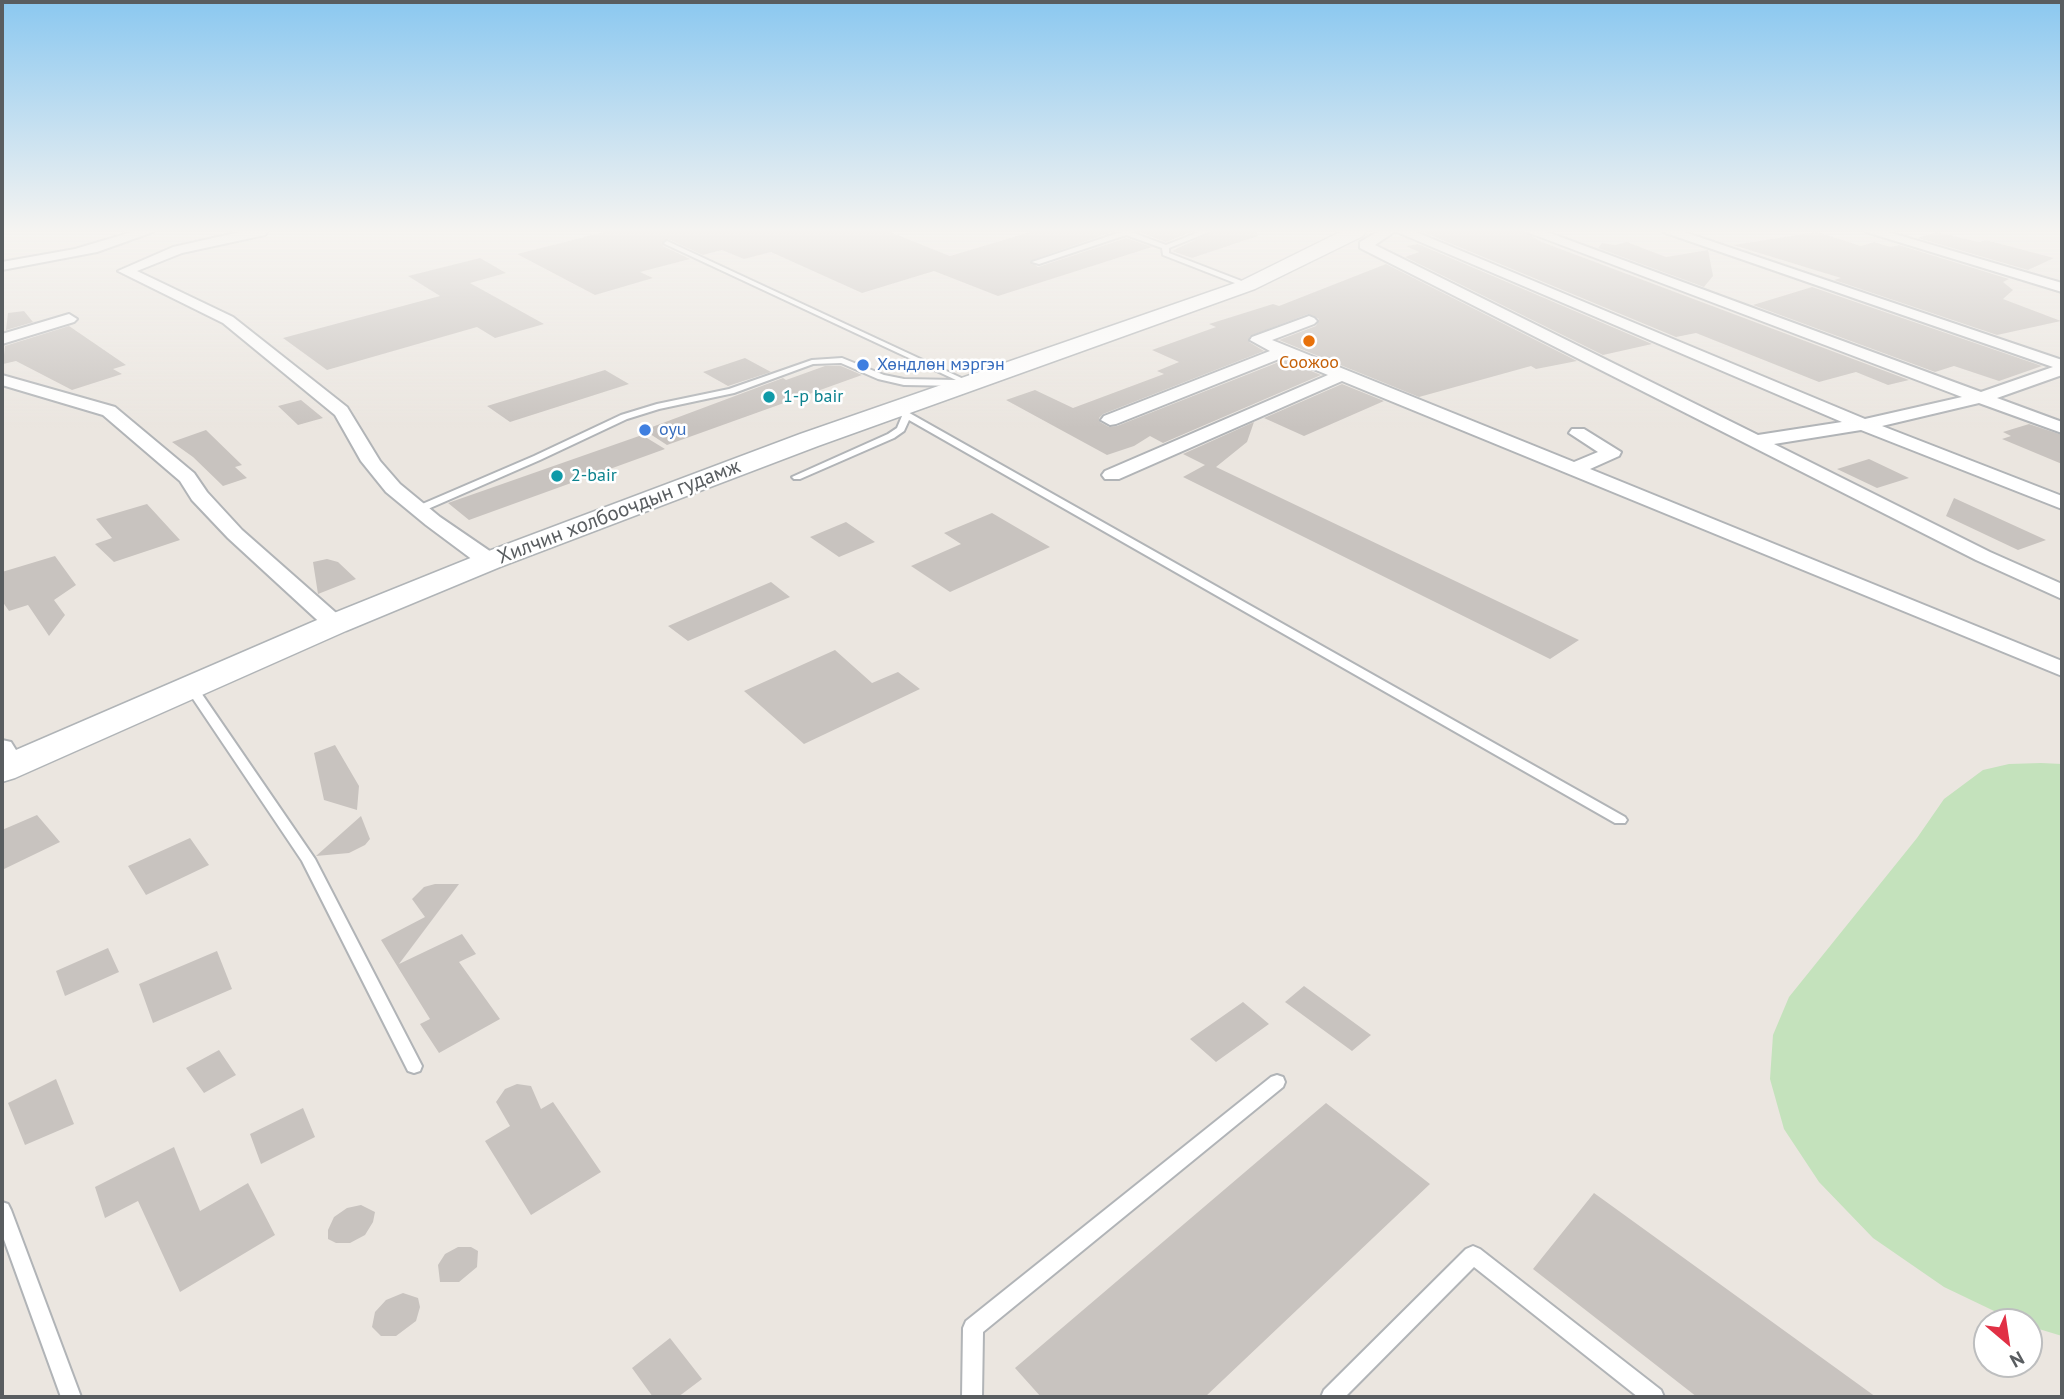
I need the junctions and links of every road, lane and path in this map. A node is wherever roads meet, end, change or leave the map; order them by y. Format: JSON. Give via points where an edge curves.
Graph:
{"nodes":[{"id":1,"x":180,"y":297,"type":"edge"},
{"id":2,"x":784,"y":297,"type":"edge"},
{"id":3,"x":1213,"y":297,"type":"edge"},
{"id":4,"x":1470,"y":297,"type":"edge"},
{"id":5,"x":1557,"y":297,"type":"edge"},
{"id":6,"x":1709,"y":297,"type":"edge"},
{"id":7,"x":1862,"y":297,"type":"edge"},
{"id":8,"x":69,"y":319,"type":"dead end"},
{"id":9,"x":1309,"y":321,"type":"dead end"},
{"id":10,"x":2,"y":340,"type":"edge"},
{"id":11,"x":1284,"y":351,"type":"junction"},
{"id":12,"x":2062,"y":365,"type":"edge"},
{"id":13,"x":2062,"y":370,"type":"edge"},
{"id":14,"x":1341,"y":375,"type":"junction"},
{"id":15,"x":4,"y":383,"type":"edge"},
{"id":16,"x":970,"y":383,"type":"junction"},
{"id":17,"x":1980,"y":398,"type":"junction"},
{"id":18,"x":902,"y":412,"type":"junction"},
{"id":19,"x":1110,"y":420,"type":"dead end"},
{"id":20,"x":1866,"y":424,"type":"junction"},
{"id":21,"x":2062,"y":428,"type":"edge"},
{"id":22,"x":1578,"y":433,"type":"dead end"},
{"id":23,"x":1757,"y":441,"type":"junction"},
{"id":24,"x":1573,"y":470,"type":"junction"},
{"id":25,"x":1112,"y":475,"type":"dead end"},
{"id":26,"x":797,"y":477,"type":"dead end"},
{"id":27,"x":2062,"y":502,"type":"edge"},
{"id":28,"x":417,"y":510,"type":"junction"},
{"id":29,"x":489,"y":561,"type":"junction"},
{"id":30,"x":2062,"y":592,"type":"edge"},
{"id":31,"x":335,"y":624,"type":"junction"},
{"id":32,"x":2062,"y":669,"type":"edge"},
{"id":33,"x":191,"y":687,"type":"junction"},
{"id":34,"x":5,"y":762,"type":"edge"},
{"id":35,"x":1620,"y":820,"type":"dead end"},
{"id":36,"x":414,"y":1066,"type":"dead end"},
{"id":37,"x":1277,"y":1082,"type":"dead end"},
{"id":38,"x":2,"y":1210,"type":"edge"},
{"id":39,"x":71,"y":1397,"type":"edge"},
{"id":40,"x":972,"y":1397,"type":"edge"},
{"id":41,"x":1331,"y":1397,"type":"edge"},
{"id":42,"x":1654,"y":1397,"type":"edge"}],
"edges":[{"from":1,"to":28,"type":"street","via":[[228,320],[341,411],[379,474]]},
{"from":2,"to":16,"type":"lane"},
{"from":3,"to":16,"type":"main road","name":"Хилчин холбоочдын гудамж"},
{"from":4,"to":23,"type":"street"},
{"from":5,"to":20,"type":"street"},
{"from":6,"to":17,"type":"street"},
{"from":7,"to":12,"type":"street"},
{"from":8,"to":10,"type":"street"},
{"from":9,"to":11,"type":"street","via":[[1258,340]]},
{"from":11,"to":14,"type":"street"},
{"from":11,"to":19,"type":"street"},
{"from":13,"to":17,"type":"street"},
{"from":14,"to":24,"type":"street"},
{"from":14,"to":25,"type":"street"},
{"from":15,"to":31,"type":"street","via":[[109,411],[187,477],[198,496],[235,534]]},
{"from":16,"to":18,"type":"main road","name":"Хилчин холбоочдын гудамж"},
{"from":16,"to":28,"type":"lane","via":[[904,382],[842,360],[812,362],[731,391],[624,417]]},
{"from":17,"to":20,"type":"street"},
{"from":17,"to":21,"type":"street"},
{"from":18,"to":26,"type":"lane","via":[[901,429],[891,436]]},
{"from":18,"to":29,"type":"main road","name":"Хилчин холбоочдын гудамж"},
{"from":18,"to":35,"type":"lane"},
{"from":20,"to":23,"type":"street"},
{"from":20,"to":27,"type":"street"},
{"from":22,"to":24,"type":"street","via":[[1612,452]]},
{"from":23,"to":30,"type":"street"},
{"from":24,"to":32,"type":"street"},
{"from":28,"to":29,"type":"street"},
{"from":29,"to":31,"type":"main road","name":"Хилчин холбоочдын гудамж"},
{"from":31,"to":33,"type":"main road","name":"Хилчин холбоочдын гудамж"},
{"from":33,"to":34,"type":"main road","name":"Хилчин холбоочдын гудамж"},
{"from":33,"to":36,"type":"lane","via":[[308,859]]},
{"from":37,"to":40,"type":"lane","via":[[973,1328]]},
{"from":38,"to":39,"type":"lane"},
{"from":41,"to":42,"type":"lane","via":[[1473,1255]]}]}
